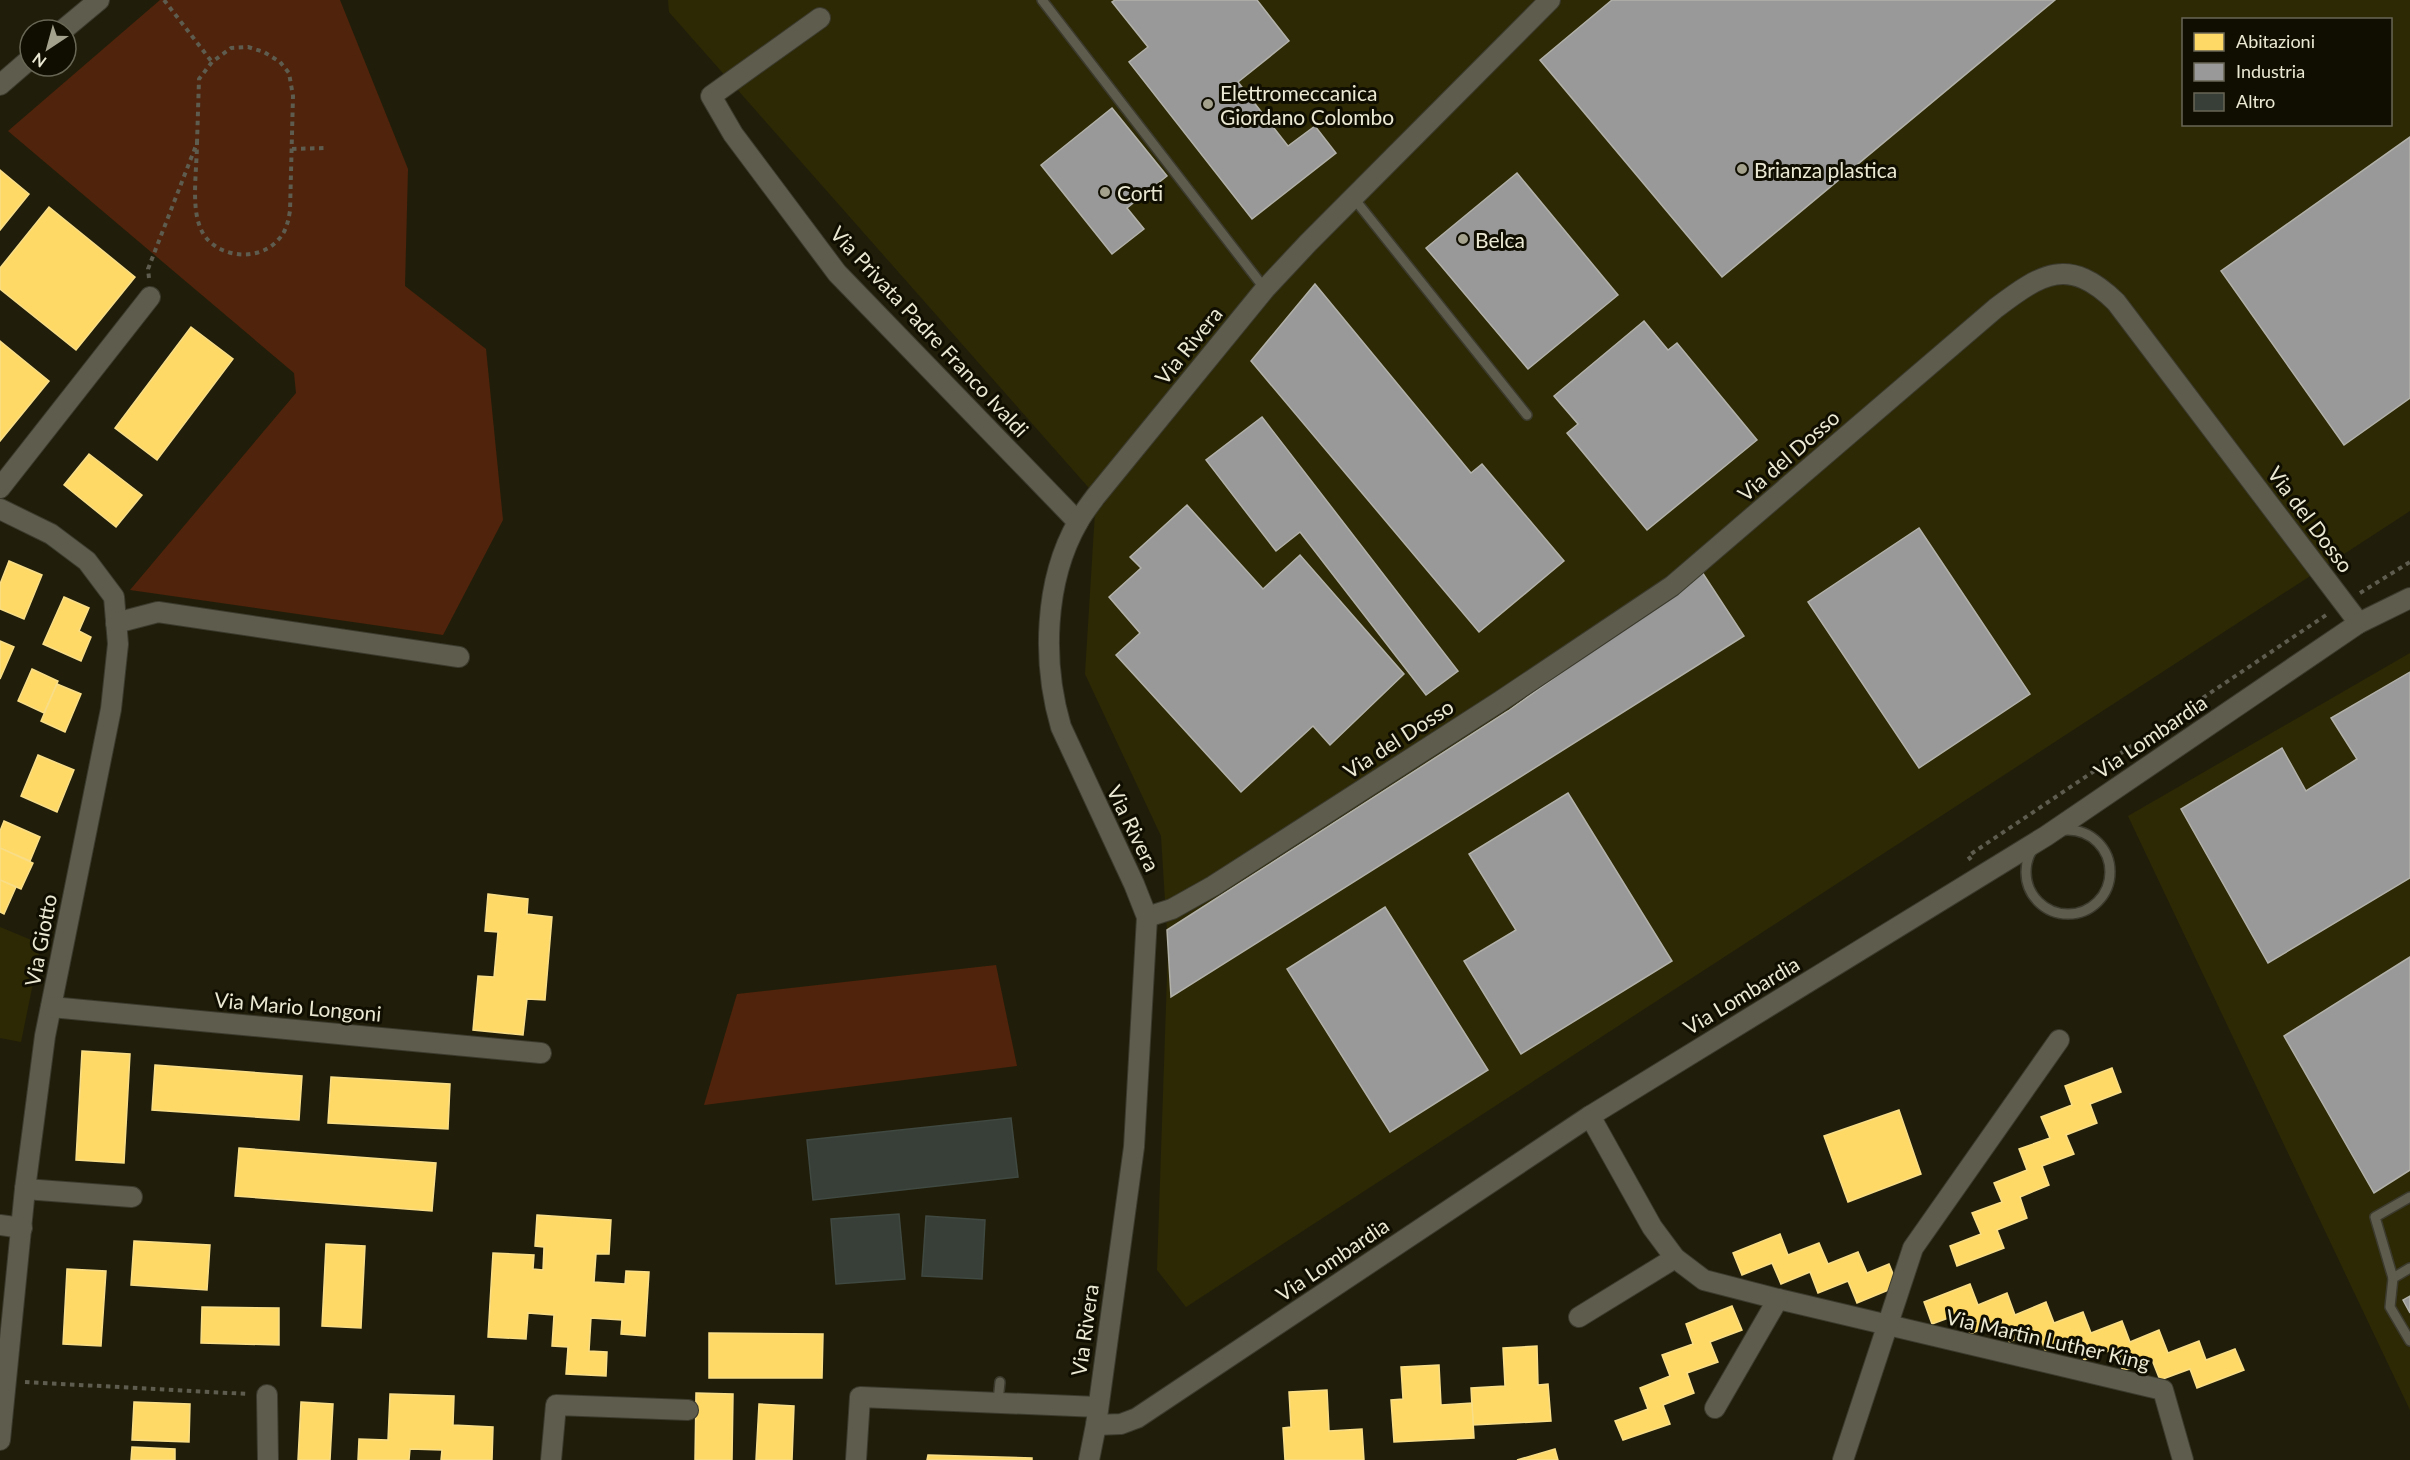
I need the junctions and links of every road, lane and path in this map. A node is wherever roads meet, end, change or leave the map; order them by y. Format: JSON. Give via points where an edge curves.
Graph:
{"nodes":[{"id":1,"x":99,"y":0,"type":"edge"},
{"id":2,"x":164,"y":0,"type":"edge"},
{"id":3,"x":1042,"y":0,"type":"edge"},
{"id":4,"x":1550,"y":0,"type":"edge"},
{"id":5,"x":77,"y":18,"type":"edge"},
{"id":6,"x":820,"y":18,"type":"dead end"},
{"id":7,"x":212,"y":62,"type":"junction"},
{"id":8,"x":18,"y":69,"type":"edge"},
{"id":9,"x":0,"y":85,"type":"edge"},
{"id":10,"x":197,"y":143,"type":"junction"},
{"id":11,"x":292,"y":148,"type":"junction"},
{"id":12,"x":326,"y":148,"type":"dead end"},
{"id":13,"x":1352,"y":196,"type":"junction"},
{"id":14,"x":1265,"y":289,"type":"junction"},
{"id":15,"x":150,"y":297,"type":"joint"},
{"id":16,"x":1527,"y":415,"type":"dead end"},
{"id":17,"x":0,"y":488,"type":"edge"},
{"id":18,"x":0,"y":509,"type":"edge"},
{"id":19,"x":1078,"y":522,"type":"junction"},
{"id":20,"x":2410,"y":562,"type":"edge"},
{"id":21,"x":2410,"y":598,"type":"edge"},
{"id":22,"x":2344,"y":603,"type":"junction"},
{"id":23,"x":116,"y":623,"type":"junction"},
{"id":24,"x":2359,"y":623,"type":"junction"},
{"id":25,"x":459,"y":657,"type":"dead end"},
{"id":26,"x":2046,"y":836,"type":"junction"},
{"id":27,"x":1981,"y":876,"type":"junction"},
{"id":28,"x":1147,"y":917,"type":"junction"},
{"id":29,"x":51,"y":1007,"type":"junction"},
{"id":30,"x":2058,"y":1040,"type":"dead end"},
{"id":31,"x":541,"y":1053,"type":"dead end"},
{"id":32,"x":1590,"y":1116,"type":"junction"},
{"id":33,"x":25,"y":1190,"type":"junction"},
{"id":34,"x":132,"y":1197,"type":"dead end"},
{"id":35,"x":2410,"y":1197,"type":"edge"},
{"id":36,"x":0,"y":1226,"type":"edge"},
{"id":37,"x":22,"y":1228,"type":"junction"},
{"id":38,"x":1675,"y":1258,"type":"junction"},
{"id":39,"x":2410,"y":1268,"type":"edge"},
{"id":40,"x":2393,"y":1278,"type":"junction"},
{"id":41,"x":1778,"y":1299,"type":"junction"},
{"id":42,"x":1580,"y":1317,"type":"dead end"},
{"id":43,"x":1886,"y":1325,"type":"junction"},
{"id":44,"x":2410,"y":1341,"type":"edge"},
{"id":45,"x":6,"y":1381,"type":"junction"},
{"id":46,"x":267,"y":1395,"type":"joint"},
{"id":47,"x":1714,"y":1408,"type":"dead end"},
{"id":48,"x":688,"y":1410,"type":"dead end"},
{"id":49,"x":1097,"y":1416,"type":"junction"},
{"id":50,"x":0,"y":1440,"type":"edge"},
{"id":51,"x":268,"y":1460,"type":"edge"},
{"id":52,"x":551,"y":1460,"type":"edge"},
{"id":53,"x":856,"y":1460,"type":"edge"},
{"id":54,"x":1089,"y":1460,"type":"edge"},
{"id":55,"x":1843,"y":1460,"type":"edge"},
{"id":56,"x":2183,"y":1460,"type":"edge"}],
"edges":[{"from":1,"to":5,"type":"street"},
{"from":2,"to":7,"type":"path"},
{"from":3,"to":14,"type":"lane"},
{"from":4,"to":13,"type":"street","name":"Via Rivera"},
{"from":6,"to":19,"type":"street","name":"Via Privata Padre Franco Ivaldi","via":[[711,96],[733,134],[837,273]]},
{"from":7,"to":10,"type":"path","via":[[199,79]]},
{"from":7,"to":11,"type":"path","via":[[231,48],[248,47],[280,62],[289,73],[293,96]]},
{"from":8,"to":9,"type":"street"},
{"from":10,"to":11,"type":"path","via":[[195,196],[200,228],[221,250],[243,256],[262,252],[277,242],[286,229]]},
{"from":10,"to":15,"type":"path","via":[[148,269]]},
{"from":11,"to":12,"type":"path"},
{"from":13,"to":14,"type":"street","name":"Via Rivera"},
{"from":13,"to":16,"type":"lane"},
{"from":14,"to":19,"type":"street","name":"Via Rivera"},
{"from":15,"to":17,"type":"street"},
{"from":18,"to":23,"type":"street","name":"Via Giotto","via":[[51,534],[87,561],[114,597]]},
{"from":19,"to":28,"type":"street","name":"Via Rivera","via":[[1055,587],[1049,632],[1050,682],[1061,727]]},
{"from":20,"to":22,"type":"path"},
{"from":21,"to":24,"type":"street","name":"Via Lombardia"},
{"from":22,"to":24,"type":"street","name":"Via del Dosso"},
{"from":22,"to":27,"type":"path","via":[[1968,856]]},
{"from":22,"to":28,"type":"street","name":"Via del Dosso","via":[[2116,303],[2103,290],[2072,273],[2040,277],[1996,308],[1672,586],[1213,886],[1172,909]]},
{"from":23,"to":25,"type":"street","via":[[159,612]]},
{"from":23,"to":29,"type":"street","name":"Via Giotto","via":[[118,644],[111,709]]},
{"from":24,"to":26,"type":"street","name":"Via Lombardia"},
{"from":26,"to":26,"type":"lane","via":[[2028,857],[2028,884],[2034,896],[2049,909],[2069,914],[2095,905],[2110,881],[2109,860],[2098,842],[2073,830],[2059,830]]},
{"from":26,"to":27,"type":"street","name":"Via Lombardia"},
{"from":27,"to":32,"type":"street","name":"Via Lombardia"},
{"from":28,"to":49,"type":"street","name":"Via Rivera","via":[[1134,1147]]},
{"from":29,"to":31,"type":"street","name":"Via Mario Longoni"},
{"from":29,"to":33,"type":"street","name":"Via Giotto"},
{"from":30,"to":43,"type":"street","via":[[1913,1248]]},
{"from":32,"to":38,"type":"street","name":"Via Martin Luther King","via":[[1652,1227]]},
{"from":32,"to":49,"type":"street","name":"Via Lombardia","via":[[1137,1418],[1121,1424]]},
{"from":33,"to":34,"type":"street"},
{"from":33,"to":37,"type":"street","name":"Via Giotto"},
{"from":35,"to":40,"type":"lane","via":[[2375,1217]]},
{"from":36,"to":37,"type":"street"},
{"from":37,"to":45,"type":"street","name":"Via Giotto"},
{"from":38,"to":41,"type":"street","name":"Via Martin Luther King","via":[[1704,1280]]},
{"from":38,"to":42,"type":"street"},
{"from":39,"to":40,"type":"lane"},
{"from":40,"to":44,"type":"lane","via":[[2390,1307]]},
{"from":41,"to":43,"type":"street","name":"Via Martin Luther King"},
{"from":41,"to":47,"type":"street"},
{"from":43,"to":55,"type":"street"},
{"from":43,"to":56,"type":"street","name":"Via Martin Luther King","via":[[2163,1390]]},
{"from":45,"to":46,"type":"path"},
{"from":45,"to":50,"type":"street","name":"Via Giotto"},
{"from":46,"to":51,"type":"street"},
{"from":48,"to":52,"type":"street","via":[[556,1406]]},
{"from":49,"to":53,"type":"street","name":"Via Lombardia","via":[[999,1392],[968,1396],[860,1392]]},
{"from":49,"to":54,"type":"street","name":"Via Rivera"}]}
